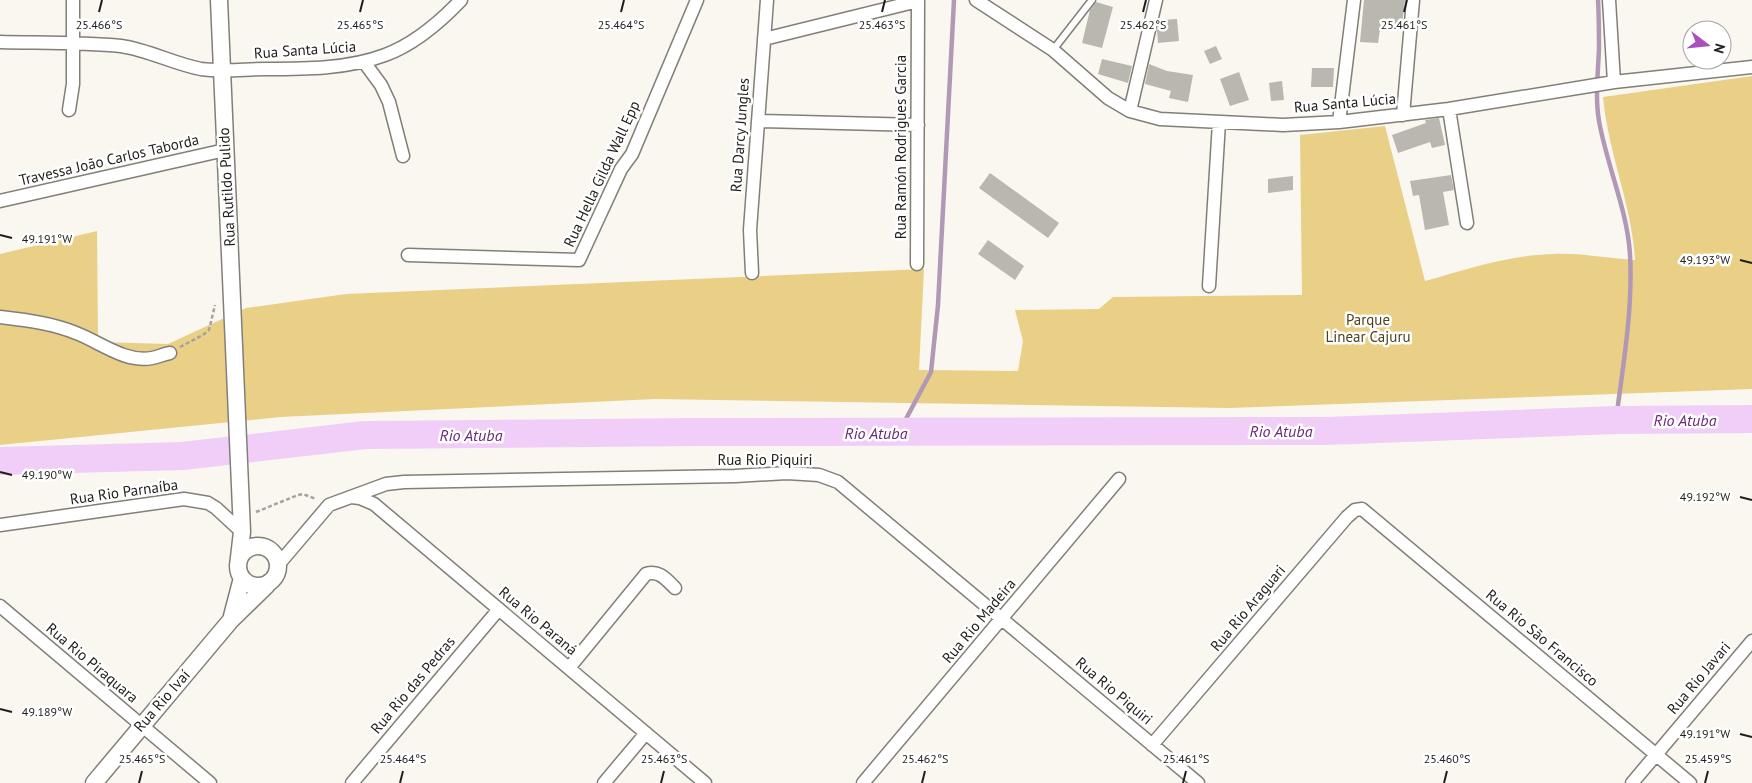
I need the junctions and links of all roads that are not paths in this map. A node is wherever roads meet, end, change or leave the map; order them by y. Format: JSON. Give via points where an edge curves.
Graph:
{"nodes":[{"id":1,"x":73,"y":0,"type":"edge"},
{"id":2,"x":219,"y":0,"type":"edge"},
{"id":3,"x":461,"y":0,"type":"edge"},
{"id":4,"x":697,"y":0,"type":"edge"},
{"id":5,"x":767,"y":0,"type":"edge"},
{"id":6,"x":918,"y":0,"type":"edge"},
{"id":7,"x":976,"y":0,"type":"edge"},
{"id":8,"x":1092,"y":0,"type":"edge"},
{"id":9,"x":1156,"y":0,"type":"edge"},
{"id":10,"x":1354,"y":0,"type":"edge"},
{"id":11,"x":1414,"y":0,"type":"edge"},
{"id":12,"x":1609,"y":0,"type":"edge"},
{"id":13,"x":764,"y":40,"type":"junction"},
{"id":14,"x":0,"y":42,"type":"edge"},
{"id":15,"x":74,"y":44,"type":"junction"},
{"id":16,"x":1052,"y":50,"type":"junction"},
{"id":17,"x":364,"y":62,"type":"junction"},
{"id":18,"x":1752,"y":67,"type":"edge"},
{"id":19,"x":222,"y":70,"type":"junction"},
{"id":20,"x":1614,"y":82,"type":"junction"},
{"id":21,"x":1449,"y":109,"type":"junction"},
{"id":22,"x":69,"y":110,"type":"dead end"},
{"id":23,"x":1130,"y":111,"type":"junction"},
{"id":24,"x":1403,"y":114,"type":"junction"},
{"id":25,"x":758,"y":121,"type":"junction"},
{"id":26,"x":1219,"y":122,"type":"junction"},
{"id":27,"x":1339,"y":122,"type":"junction"},
{"id":28,"x":918,"y":124,"type":"junction"},
{"id":29,"x":225,"y":150,"type":"junction"},
{"id":30,"x":403,"y":156,"type":"dead end"},
{"id":31,"x":0,"y":201,"type":"edge"},
{"id":32,"x":1467,"y":224,"type":"dead end"},
{"id":33,"x":408,"y":255,"type":"dead end"},
{"id":34,"x":917,"y":264,"type":"dead end"},
{"id":35,"x":752,"y":273,"type":"dead end"},
{"id":36,"x":1209,"y":286,"type":"dead end"},
{"id":37,"x":0,"y":317,"type":"edge"},
{"id":38,"x":170,"y":352,"type":"road end"},
{"id":39,"x":1119,"y":479,"type":"dead end"},
{"id":40,"x":344,"y":498,"type":"junction"},
{"id":41,"x":242,"y":518,"type":"junction"},
{"id":42,"x":1374,"y":519,"type":"joint"},
{"id":43,"x":0,"y":525,"type":"edge"},
{"id":44,"x":268,"y":548,"type":"junction"},
{"id":45,"x":278,"y":565,"type":"junction"},
{"id":46,"x":240,"y":572,"type":"junction"},
{"id":47,"x":267,"y":585,"type":"junction"},
{"id":48,"x":675,"y":588,"type":"dead end"},
{"id":49,"x":0,"y":606,"type":"edge"},
{"id":50,"x":499,"y":609,"type":"junction"},
{"id":51,"x":1002,"y":619,"type":"junction"},
{"id":52,"x":231,"y":620,"type":"junction"},
{"id":53,"x":1752,"y":641,"type":"edge"},
{"id":54,"x":569,"y":668,"type":"junction"},
{"id":55,"x":141,"y":725,"type":"junction"},
{"id":56,"x":646,"y":733,"type":"junction"},
{"id":57,"x":1152,"y":745,"type":"junction"},
{"id":58,"x":1656,"y":754,"type":"junction"},
{"id":59,"x":94,"y":783,"type":"edge"},
{"id":60,"x":210,"y":783,"type":"edge"},
{"id":61,"x":352,"y":783,"type":"edge"},
{"id":62,"x":604,"y":783,"type":"edge"},
{"id":63,"x":705,"y":783,"type":"edge"},
{"id":64,"x":863,"y":783,"type":"edge"},
{"id":65,"x":1198,"y":783,"type":"edge"},
{"id":66,"x":1632,"y":783,"type":"edge"},
{"id":67,"x":1690,"y":783,"type":"edge"}],
"edges":[{"from":1,"to":15,"type":"street"},
{"from":2,"to":19,"type":"street","name":"Rua Rutildo Pulido"},
{"from":3,"to":17,"type":"street","name":"Rua Santa Lúcia","via":[[428,31],[405,46]]},
{"from":4,"to":33,"type":"street","name":"Rua Hella Gilda Wall Epp","via":[[632,154],[621,169],[579,260]]},
{"from":5,"to":13,"type":"street","name":"Rua Darcy Jungles"},
{"from":6,"to":13,"type":"street"},
{"from":6,"to":28,"type":"street","name":"Rua Ramón Rodrigues Garcia"},
{"from":7,"to":16,"type":"street","name":"Rua Santa Lúcia"},
{"from":8,"to":16,"type":"lane"},
{"from":9,"to":23,"type":"street"},
{"from":10,"to":27,"type":"street"},
{"from":11,"to":24,"type":"street"},
{"from":12,"to":20,"type":"street"},
{"from":13,"to":25,"type":"street","name":"Rua Darcy Jungles"},
{"from":14,"to":15,"type":"street","name":"Rua Santa Lúcia"},
{"from":15,"to":19,"type":"street","name":"Rua Santa Lúcia","via":[[123,46],[200,69]]},
{"from":15,"to":22,"type":"street"},
{"from":16,"to":23,"type":"street","name":"Rua Santa Lúcia","via":[[1108,98]]},
{"from":17,"to":19,"type":"street","name":"Rua Santa Lúcia"},
{"from":17,"to":30,"type":"street","via":[[389,102]]},
{"from":18,"to":20,"type":"street","name":"Rua Santa Lúcia"},
{"from":19,"to":29,"type":"street","name":"Rua Rutildo Pulido"},
{"from":20,"to":21,"type":"street","name":"Rua Santa Lúcia"},
{"from":21,"to":24,"type":"street","name":"Rua Santa Lúcia"},
{"from":21,"to":32,"type":"street"},
{"from":23,"to":26,"type":"street","name":"Rua Santa Lúcia","via":[[1160,118]]},
{"from":24,"to":27,"type":"street","name":"Rua Santa Lúcia"},
{"from":25,"to":28,"type":"street"},
{"from":25,"to":35,"type":"street","name":"Rua Darcy Jungles","via":[[750,230]]},
{"from":26,"to":27,"type":"street","name":"Rua Santa Lúcia","via":[[1283,125]]},
{"from":26,"to":36,"type":"street"},
{"from":28,"to":34,"type":"street","name":"Rua Ramón Rodrigues Garcia"},
{"from":29,"to":31,"type":"street","name":"Travessa João Carlos Taborda"},
{"from":29,"to":41,"type":"street","name":"Rua Rutildo Pulido"},
{"from":37,"to":38,"type":"street","via":[[55,326],[137,358],[152,358]]},
{"from":39,"to":51,"type":"street","name":"Rua Rio Madeira"},
{"from":40,"to":45,"type":"street","via":[[329,505]]},
{"from":40,"to":50,"type":"street","name":"Rua Rio Paraná","via":[[360,498],[374,504]]},
{"from":40,"to":51,"type":"street","name":"Rua Rio Piquiri","via":[[386,484],[404,482],[787,473],[819,475],[838,482]]},
{"from":41,"to":43,"type":"street","name":"Rua Rio Parnaíba","via":[[208,503],[184,499]]},
{"from":41,"to":44,"type":"street"},
{"from":41,"to":46,"type":"street","name":"Rua Rio Ivaí"},
{"from":42,"to":57,"type":"street","name":"Rua Rio Araguari","via":[[1362,509],[1347,517]]},
{"from":42,"to":58,"type":"street","name":"Rua Rio São Francisco"},
{"from":44,"to":45,"type":"street","via":[[277,558]]},
{"from":44,"to":46,"type":"street","via":[[252,547],[245,551],[240,558]]},
{"from":45,"to":47,"type":"street","name":"Rua Rio Ivaí","via":[[277,573]]},
{"from":46,"to":47,"type":"street","via":[[253,586]]},
{"from":46,"to":52,"type":"street","name":"Rua Rio Ivaí"},
{"from":47,"to":52,"type":"street","name":"Rua Rio Ivaí"},
{"from":48,"to":54,"type":"street","via":[[660,574],[646,574]]},
{"from":49,"to":55,"type":"street","name":"Rua Rio Piraquara"},
{"from":50,"to":54,"type":"street","name":"Rua Rio Paraná"},
{"from":50,"to":61,"type":"street","name":"Rua Rio das Pedras"},
{"from":51,"to":57,"type":"street","name":"Rua Rio Piquiri"},
{"from":51,"to":64,"type":"street","name":"Rua Rio Madeira"},
{"from":52,"to":55,"type":"street","name":"Rua Rio Ivaí"},
{"from":53,"to":58,"type":"street","name":"Rua Rio Javari"},
{"from":54,"to":56,"type":"street","name":"Rua Rio Paraná"},
{"from":55,"to":59,"type":"street","name":"Rua Rio Ivaí"},
{"from":55,"to":60,"type":"street","name":"Rua Rio Piraquara"},
{"from":56,"to":62,"type":"street"},
{"from":56,"to":63,"type":"street","name":"Rua Rio Paraná"},
{"from":57,"to":65,"type":"street","name":"Rua Rio Piquiri"},
{"from":58,"to":66,"type":"street","name":"Rua Rio Javari"},
{"from":58,"to":67,"type":"street","name":"Rua Rio São Francisco"}]}
